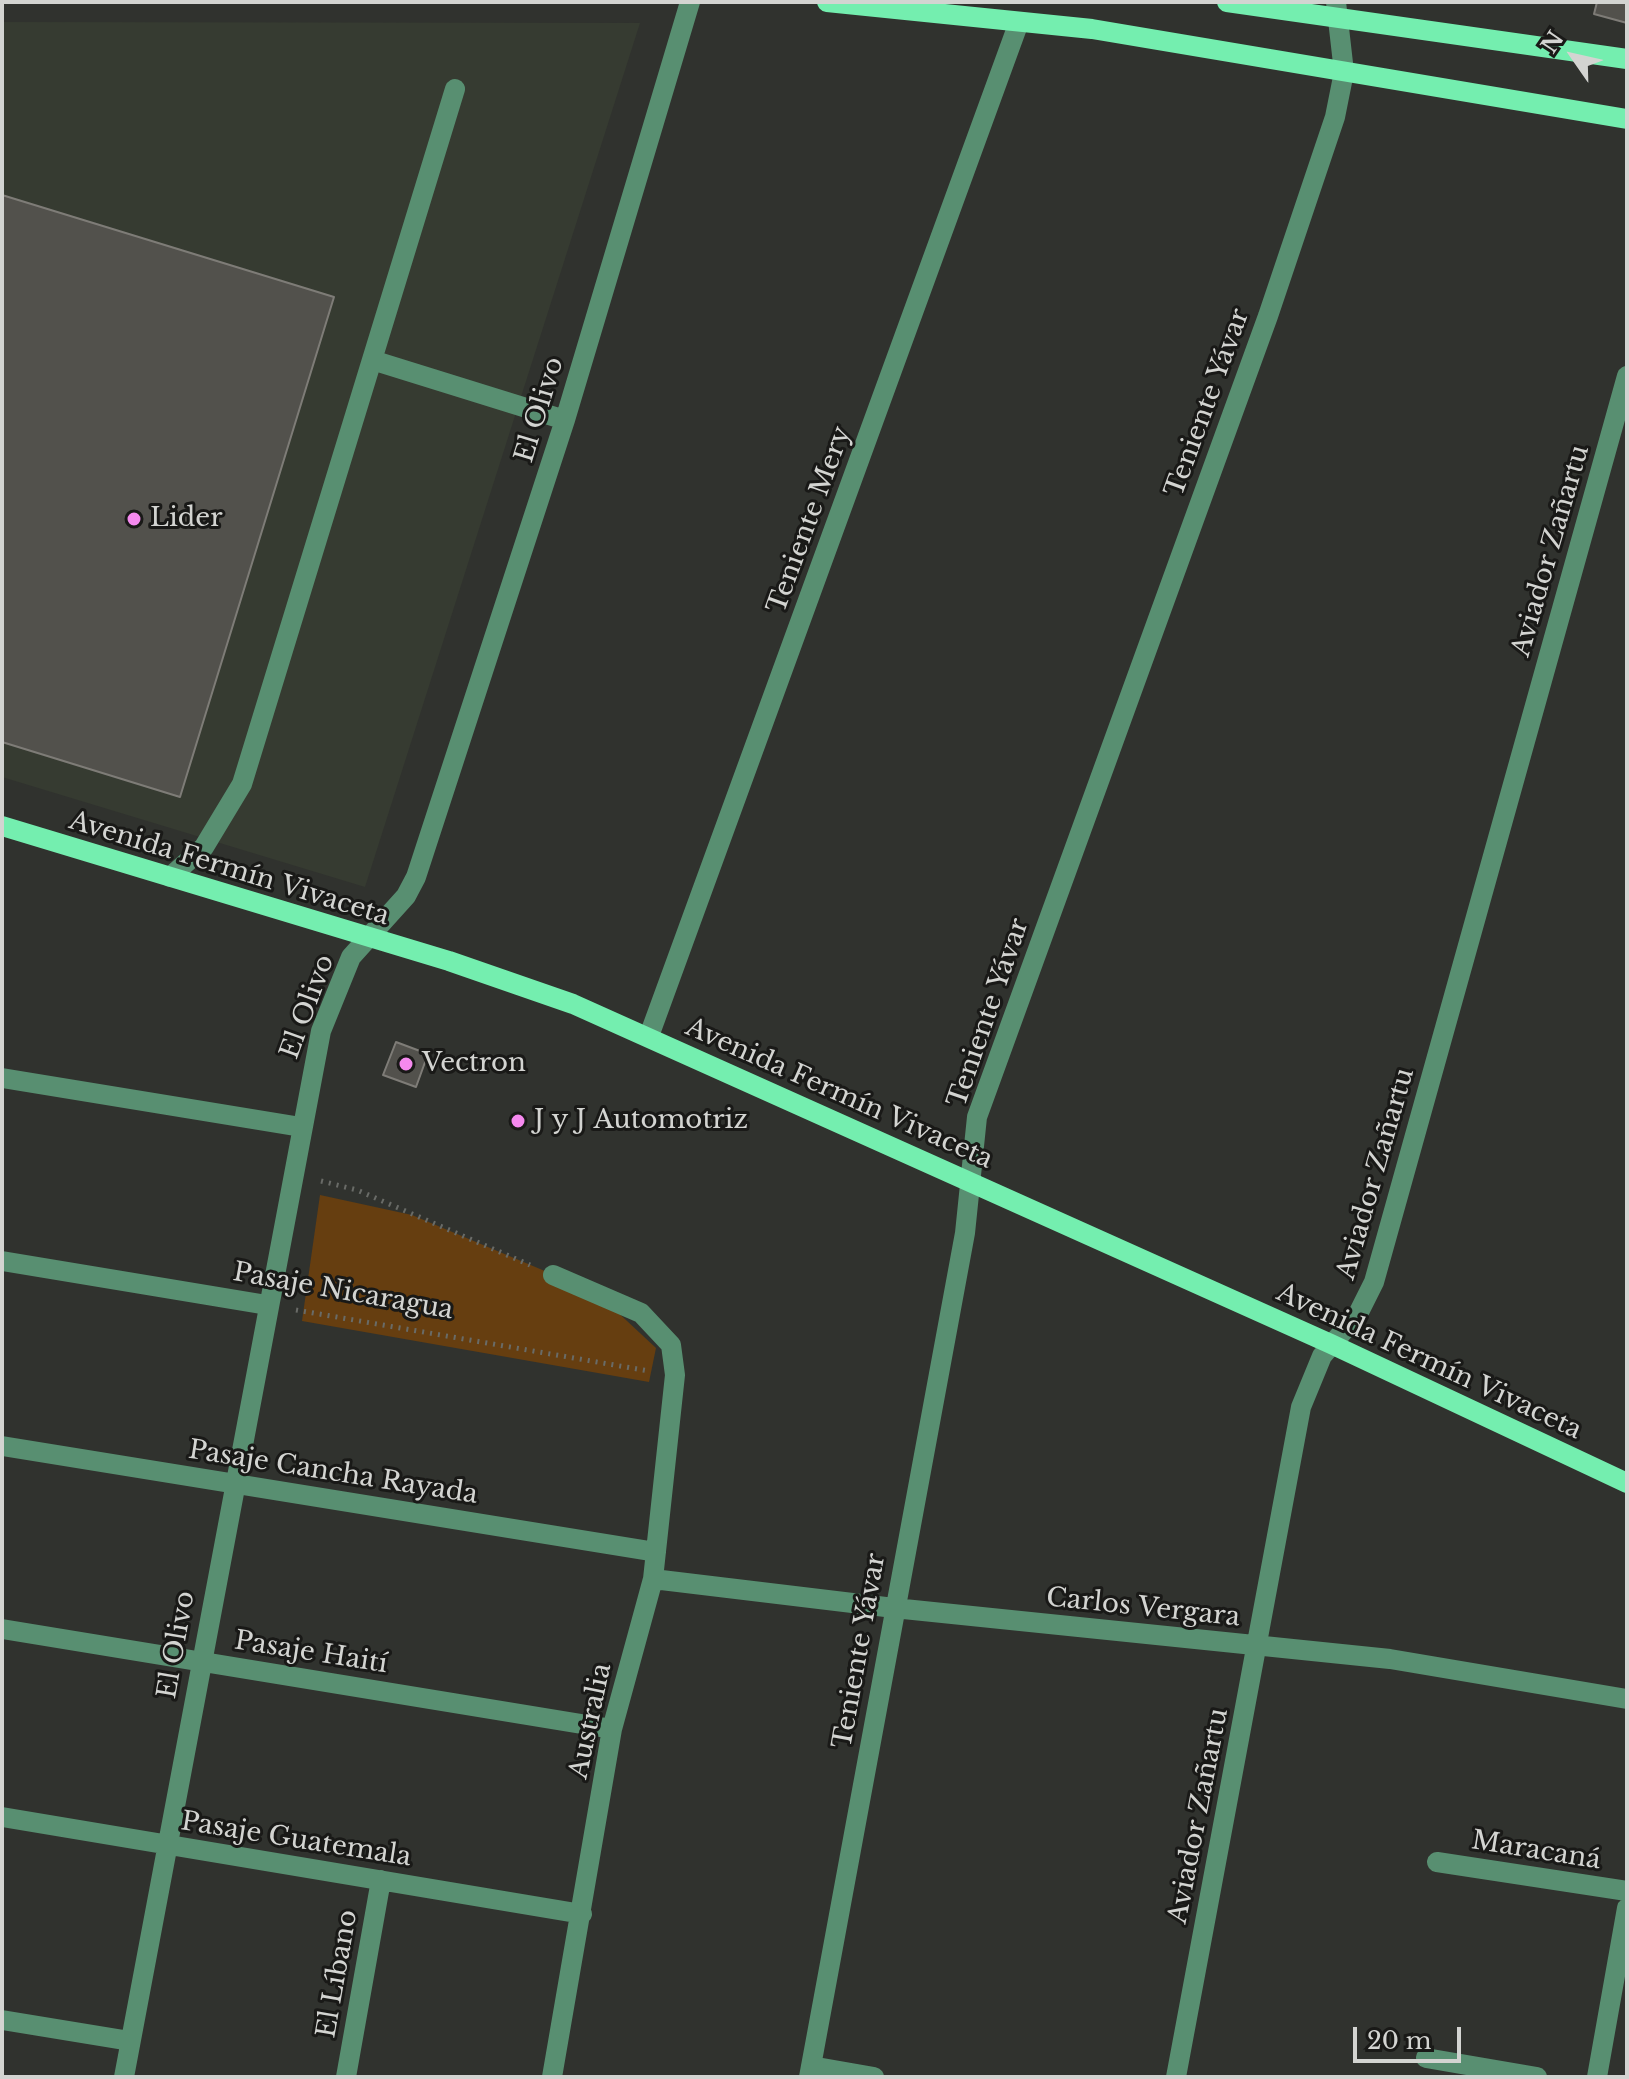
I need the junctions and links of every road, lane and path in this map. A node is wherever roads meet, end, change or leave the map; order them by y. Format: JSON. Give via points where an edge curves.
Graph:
{"nodes":[{"id":1,"x":690,"y":2,"type":"edge"},
{"id":2,"x":827,"y":2,"type":"edge"},
{"id":3,"x":1227,"y":2,"type":"edge"},
{"id":4,"x":1337,"y":10,"type":"edge"},
{"id":5,"x":1019,"y":22,"type":"junction"},
{"id":6,"x":1627,"y":59,"type":"edge"},
{"id":7,"x":1344,"y":72,"type":"junction"},
{"id":8,"x":455,"y":89,"type":"dead end"},
{"id":9,"x":1627,"y":119,"type":"edge"},
{"id":10,"x":372,"y":360,"type":"junction"},
{"id":11,"x":1627,"y":376,"type":"edge"},
{"id":12,"x":565,"y":420,"type":"junction"},
{"id":13,"x":2,"y":826,"type":"edge"},
{"id":14,"x":170,"y":877,"type":"junction"},
{"id":15,"x":366,"y":939,"type":"junction"},
{"id":16,"x":649,"y":1036,"type":"junction"},
{"id":17,"x":2,"y":1078,"type":"edge"},
{"id":18,"x":301,"y":1127,"type":"junction"},
{"id":19,"x":292,"y":1174,"type":"junction"},
{"id":20,"x":970,"y":1182,"type":"junction"},
{"id":21,"x":2,"y":1261,"type":"edge"},
{"id":22,"x":553,"y":1275,"type":"joint"},
{"id":23,"x":267,"y":1305,"type":"junction"},
{"id":24,"x":1331,"y":1344,"type":"junction"},
{"id":25,"x":675,"y":1375,"type":"junction"},
{"id":26,"x":2,"y":1446,"type":"edge"},
{"id":27,"x":1627,"y":1483,"type":"edge"},
{"id":28,"x":234,"y":1484,"type":"junction"},
{"id":29,"x":656,"y":1552,"type":"junction"},
{"id":30,"x":653,"y":1579,"type":"junction"},
{"id":31,"x":894,"y":1608,"type":"junction"},
{"id":32,"x":2,"y":1629,"type":"edge"},
{"id":33,"x":1257,"y":1646,"type":"junction"},
{"id":34,"x":201,"y":1662,"type":"junction"},
{"id":35,"x":1627,"y":1699,"type":"edge"},
{"id":36,"x":612,"y":1729,"type":"junction"},
{"id":37,"x":2,"y":1817,"type":"edge"},
{"id":38,"x":167,"y":1845,"type":"junction"},
{"id":39,"x":1437,"y":1862,"type":"dead end"},
{"id":40,"x":381,"y":1880,"type":"junction"},
{"id":41,"x":1627,"y":1891,"type":"edge"},
{"id":42,"x":1627,"y":1908,"type":"edge"},
{"id":43,"x":582,"y":1914,"type":"junction"},
{"id":44,"x":2,"y":2020,"type":"edge"},
{"id":45,"x":130,"y":2041,"type":"junction"},
{"id":46,"x":1426,"y":2058,"type":"dead end"},
{"id":47,"x":810,"y":2072,"type":"edge"},
{"id":48,"x":124,"y":2077,"type":"edge"},
{"id":49,"x":346,"y":2077,"type":"edge"},
{"id":50,"x":552,"y":2077,"type":"edge"},
{"id":51,"x":874,"y":2077,"type":"edge"},
{"id":52,"x":1176,"y":2077,"type":"edge"},
{"id":53,"x":1537,"y":2077,"type":"edge"},
{"id":54,"x":1597,"y":2077,"type":"edge"}],
"edges":[{"from":1,"to":12,"type":"street","name":"El Olivo"},
{"from":2,"to":5,"type":"main road"},
{"from":3,"to":4,"type":"main road"},
{"from":4,"to":6,"type":"main road"},
{"from":4,"to":7,"type":"street","name":"Teniente Yávar"},
{"from":5,"to":7,"type":"main road","via":[[1092,29]]},
{"from":5,"to":16,"type":"street","name":"Teniente Mery"},
{"from":7,"to":9,"type":"main road"},
{"from":7,"to":20,"type":"street","name":"Teniente Yávar","via":[[1335,117],[1268,316],[977,1117]]},
{"from":8,"to":10,"type":"street"},
{"from":10,"to":12,"type":"street"},
{"from":10,"to":14,"type":"street","via":[[242,784],[204,847]]},
{"from":11,"to":24,"type":"street","name":"Aviador Zañartu","via":[[1374,1282],[1358,1314]]},
{"from":12,"to":15,"type":"street","name":"El Olivo","via":[[416,877],[406,896]]},
{"from":13,"to":14,"type":"main road","name":"Avenida Fermín Vivaceta"},
{"from":14,"to":15,"type":"main road","name":"Avenida Fermín Vivaceta"},
{"from":15,"to":16,"type":"main road","name":"Avenida Fermín Vivaceta","via":[[507,981]]},
{"from":15,"to":18,"type":"street","name":"El Olivo","via":[[351,957],[321,1031]]},
{"from":16,"to":20,"type":"main road","name":"Avenida Fermín Vivaceta"},
{"from":17,"to":18,"type":"street"},
{"from":18,"to":19,"type":"street","name":"El Olivo"},
{"from":19,"to":22,"type":"path","via":[[357,1190]]},
{"from":19,"to":23,"type":"street","name":"El Olivo"},
{"from":20,"to":24,"type":"main road","name":"Avenida Fermín Vivaceta"},
{"from":20,"to":31,"type":"street","name":"Teniente Yávar","via":[[965,1233]]},
{"from":21,"to":23,"type":"street","name":"Pasaje Nicaragua"},
{"from":22,"to":25,"type":"street","via":[[641,1313],[671,1345]]},
{"from":23,"to":25,"type":"path","name":"Pasaje Nicaragua"},
{"from":23,"to":28,"type":"street","name":"El Olivo"},
{"from":24,"to":27,"type":"main road","name":"Avenida Fermín Vivaceta"},
{"from":24,"to":33,"type":"street","name":"Aviador Zañartu","via":[[1312,1374],[1301,1407]]},
{"from":25,"to":29,"type":"street","name":"Australia"},
{"from":26,"to":28,"type":"street","name":"Pasaje Cancha Rayada"},
{"from":28,"to":29,"type":"street","name":"Pasaje Cancha Rayada"},
{"from":28,"to":34,"type":"street","name":"El Olivo"},
{"from":29,"to":30,"type":"street","name":"Australia"},
{"from":30,"to":31,"type":"street","name":"Carlos Vergara"},
{"from":30,"to":36,"type":"street","name":"Australia"},
{"from":31,"to":33,"type":"street","name":"Carlos Vergara"},
{"from":31,"to":47,"type":"street","name":"Teniente Yávar"},
{"from":32,"to":34,"type":"street","name":"Pasaje Haití"},
{"from":33,"to":35,"type":"street","name":"Carlos Vergara","via":[[1430,1664]]},
{"from":33,"to":52,"type":"street","name":"Aviador Zañartu"},
{"from":34,"to":36,"type":"street","name":"Pasaje Haití"},
{"from":34,"to":38,"type":"street","name":"El Olivo"},
{"from":36,"to":43,"type":"street","name":"Australia"},
{"from":37,"to":38,"type":"street","name":"Pasaje Guatemala"},
{"from":38,"to":40,"type":"street","name":"Pasaje Guatemala"},
{"from":38,"to":45,"type":"street","name":"El Olivo"},
{"from":39,"to":41,"type":"street","name":"Maracaná"},
{"from":40,"to":43,"type":"street","name":"Pasaje Guatemala"},
{"from":40,"to":49,"type":"street","name":"El Líbano"},
{"from":42,"to":54,"type":"street"},
{"from":43,"to":50,"type":"street","name":"Australia"},
{"from":44,"to":45,"type":"street"},
{"from":45,"to":48,"type":"street","name":"El Olivo"},
{"from":46,"to":53,"type":"street"},
{"from":47,"to":51,"type":"street"}]}
